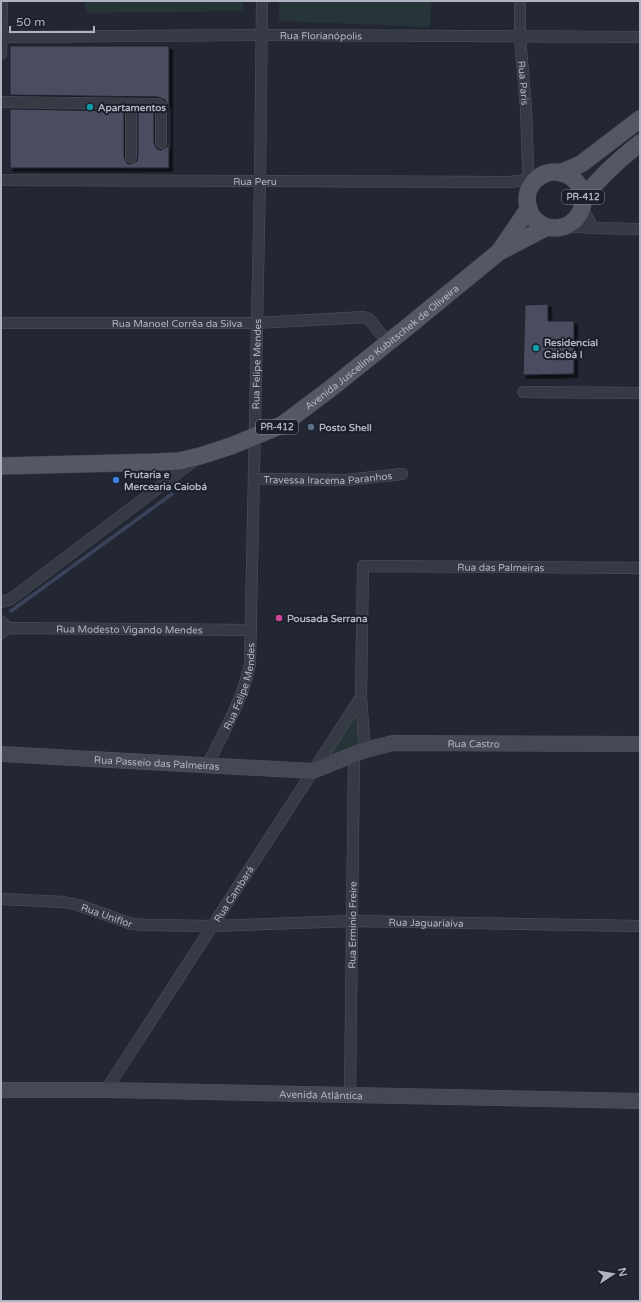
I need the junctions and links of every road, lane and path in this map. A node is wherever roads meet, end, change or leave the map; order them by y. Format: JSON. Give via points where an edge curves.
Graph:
{"nodes":[{"id":1,"x":2,"y":1,"type":"edge"},
{"id":2,"x":262,"y":1,"type":"edge"},
{"id":3,"x":520,"y":1,"type":"edge"},
{"id":4,"x":262,"y":35,"type":"junction"},
{"id":5,"x":1,"y":37,"type":"edge"},
{"id":6,"x":520,"y":37,"type":"junction"},
{"id":7,"x":640,"y":37,"type":"edge"},
{"id":8,"x":1,"y":54,"type":"edge"},
{"id":9,"x":1,"y":102,"type":"edge"},
{"id":10,"x":131,"y":104,"type":"junction"},
{"id":11,"x":640,"y":119,"type":"edge"},
{"id":12,"x":161,"y":143,"type":"dead end"},
{"id":13,"x":640,"y":143,"type":"edge"},
{"id":14,"x":131,"y":157,"type":"dead end"},
{"id":15,"x":560,"y":173,"type":"junction"},
{"id":16,"x":1,"y":180,"type":"edge"},
{"id":17,"x":260,"y":180,"type":"junction"},
{"id":18,"x":510,"y":182,"type":"junction"},
{"id":19,"x":532,"y":190,"type":"junction"},
{"id":20,"x":583,"y":203,"type":"junction"},
{"id":21,"x":565,"y":226,"type":"junction"},
{"id":22,"x":547,"y":227,"type":"junction"},
{"id":23,"x":593,"y":228,"type":"junction"},
{"id":24,"x":640,"y":229,"type":"edge"},
{"id":25,"x":498,"y":252,"type":"junction"},
{"id":26,"x":1,"y":323,"type":"edge"},
{"id":27,"x":256,"y":323,"type":"junction"},
{"id":28,"x":388,"y":343,"type":"junction"},
{"id":29,"x":523,"y":392,"type":"dead end"},
{"id":30,"x":640,"y":393,"type":"edge"},
{"id":31,"x":254,"y":437,"type":"junction"},
{"id":32,"x":200,"y":456,"type":"junction"},
{"id":33,"x":1,"y":466,"type":"edge"},
{"id":34,"x":402,"y":474,"type":"dead end"},
{"id":35,"x":254,"y":479,"type":"junction"},
{"id":36,"x":362,"y":566,"type":"joint"},
{"id":37,"x":640,"y":568,"type":"edge"},
{"id":38,"x":1,"y":602,"type":"edge"},
{"id":39,"x":3,"y":627,"type":"edge"},
{"id":40,"x":251,"y":630,"type":"junction"},
{"id":41,"x":361,"y":697,"type":"junction"},
{"id":42,"x":640,"y":744,"type":"edge"},
{"id":43,"x":359,"y":752,"type":"junction"},
{"id":44,"x":1,"y":754,"type":"edge"},
{"id":45,"x":207,"y":766,"type":"junction"},
{"id":46,"x":312,"y":772,"type":"junction"},
{"id":47,"x":1,"y":899,"type":"edge"},
{"id":48,"x":351,"y":921,"type":"junction"},
{"id":49,"x":213,"y":926,"type":"junction"},
{"id":50,"x":640,"y":926,"type":"edge"},
{"id":51,"x":1,"y":1090,"type":"edge"},
{"id":52,"x":106,"y":1090,"type":"junction"},
{"id":53,"x":350,"y":1095,"type":"junction"},
{"id":54,"x":640,"y":1102,"type":"edge"}],
"edges":[{"from":1,"to":5,"type":"street"},
{"from":2,"to":4,"type":"street","name":"Rua Felipe Mendes"},
{"from":3,"to":6,"type":"street","name":"Rua Paris"},
{"from":4,"to":5,"type":"street","name":"Rua Florianópolis"},
{"from":4,"to":6,"type":"street","name":"Rua Florianópolis"},
{"from":4,"to":17,"type":"street","name":"Rua Felipe Mendes"},
{"from":5,"to":8,"type":"street"},
{"from":6,"to":7,"type":"street","name":"Rua Florianópolis"},
{"from":6,"to":19,"type":"street","name":"Rua Paris","via":[[526,108],[527,164],[533,173]]},
{"from":9,"to":10,"type":"street"},
{"from":10,"to":12,"type":"street","via":[[154,103],[161,106]]},
{"from":10,"to":14,"type":"street"},
{"from":11,"to":15,"type":"main road","via":[[581,164]]},
{"from":13,"to":20,"type":"main road","number":"PR-412","via":[[602,175]]},
{"from":15,"to":19,"type":"main road","via":[[545,174]]},
{"from":15,"to":20,"type":"main road","number":"PR-412","via":[[576,181],[581,189]]},
{"from":16,"to":17,"type":"street","name":"Rua Peru"},
{"from":17,"to":18,"type":"street","name":"Rua Peru"},
{"from":17,"to":27,"type":"street","name":"Rua Felipe Mendes"},
{"from":18,"to":19,"type":"street","name":"Rua Peru"},
{"from":18,"to":19,"type":"street","via":[[523,190]]},
{"from":19,"to":22,"type":"main road","via":[[533,216]]},
{"from":19,"to":25,"type":"main road","name":"Avenida Juscelino Kubitschek de Oliveira","number":"PR-412"},
{"from":20,"to":21,"type":"main road","number":"PR-412","via":[[579,215]]},
{"from":20,"to":23,"type":"street"},
{"from":21,"to":22,"type":"main road","number":"PR-412"},
{"from":21,"to":23,"type":"street"},
{"from":22,"to":25,"type":"main road","name":"Avenida Juscelino Kubitschek de Oliveira","number":"PR-412"},
{"from":23,"to":24,"type":"street"},
{"from":25,"to":28,"type":"main road","name":"Avenida Juscelino Kubitschek de Oliveira","number":"PR-412"},
{"from":26,"to":27,"type":"street","name":"Rua Manoel Corrêa da Silva"},
{"from":27,"to":28,"type":"street","name":"Rua Manoel Corrêa da Silva","via":[[364,317],[369,319]]},
{"from":27,"to":31,"type":"street","name":"Rua Felipe Mendes"},
{"from":28,"to":31,"type":"main road","name":"Avenida Juscelino Kubitschek de Oliveira","number":"PR-412","via":[[282,425]]},
{"from":29,"to":30,"type":"street"},
{"from":31,"to":32,"type":"main road","name":"Avenida Juscelino Kubitschek de Oliveira","number":"PR-412"},
{"from":31,"to":35,"type":"street","name":"Rua Felipe Mendes"},
{"from":32,"to":33,"type":"main road","name":"Avenida Juscelino Kubitschek de Oliveira","number":"PR-412","via":[[179,461]]},
{"from":32,"to":38,"type":"street","via":[[11,599]]},
{"from":34,"to":35,"type":"street","name":"Travessa Iracema Paranhos","via":[[346,480]]},
{"from":35,"to":40,"type":"street","name":"Rua Felipe Mendes"},
{"from":36,"to":37,"type":"street","name":"Rua das Palmeiras"},
{"from":36,"to":41,"type":"street","name":"Rua Ermínio Freire"},
{"from":39,"to":40,"type":"street","name":"Rua Modesto Vigando Mendes"},
{"from":40,"to":45,"type":"street","name":"Rua Felipe Mendes","via":[[247,680]]},
{"from":41,"to":43,"type":"street","name":"Rua Ermínio Freire"},
{"from":41,"to":46,"type":"street","name":"Rua Cambará"},
{"from":42,"to":43,"type":"street","name":"Rua Castro","via":[[409,742],[393,743]]},
{"from":43,"to":46,"type":"street","name":"Rua Castro"},
{"from":43,"to":48,"type":"street","name":"Rua Ermínio Freire"},
{"from":44,"to":45,"type":"street","name":"Rua Passeio das Palmeiras"},
{"from":45,"to":46,"type":"street","name":"Rua Passeio das Palmeiras"},
{"from":46,"to":49,"type":"street","name":"Rua Cambará"},
{"from":47,"to":49,"type":"street","name":"Rua Uniflor","via":[[64,902],[132,924],[147,926]]},
{"from":48,"to":49,"type":"street","name":"Rua Jaguariaíva"},
{"from":48,"to":50,"type":"street","name":"Rua Jaguariaíva"},
{"from":48,"to":53,"type":"street","name":"Rua Ermínio Freire"},
{"from":49,"to":52,"type":"street","name":"Rua Cambará"},
{"from":51,"to":52,"type":"street","name":"Avenida Atlântica"},
{"from":52,"to":53,"type":"street","name":"Avenida Atlântica"},
{"from":53,"to":54,"type":"street","name":"Avenida Atlântica"}]}
